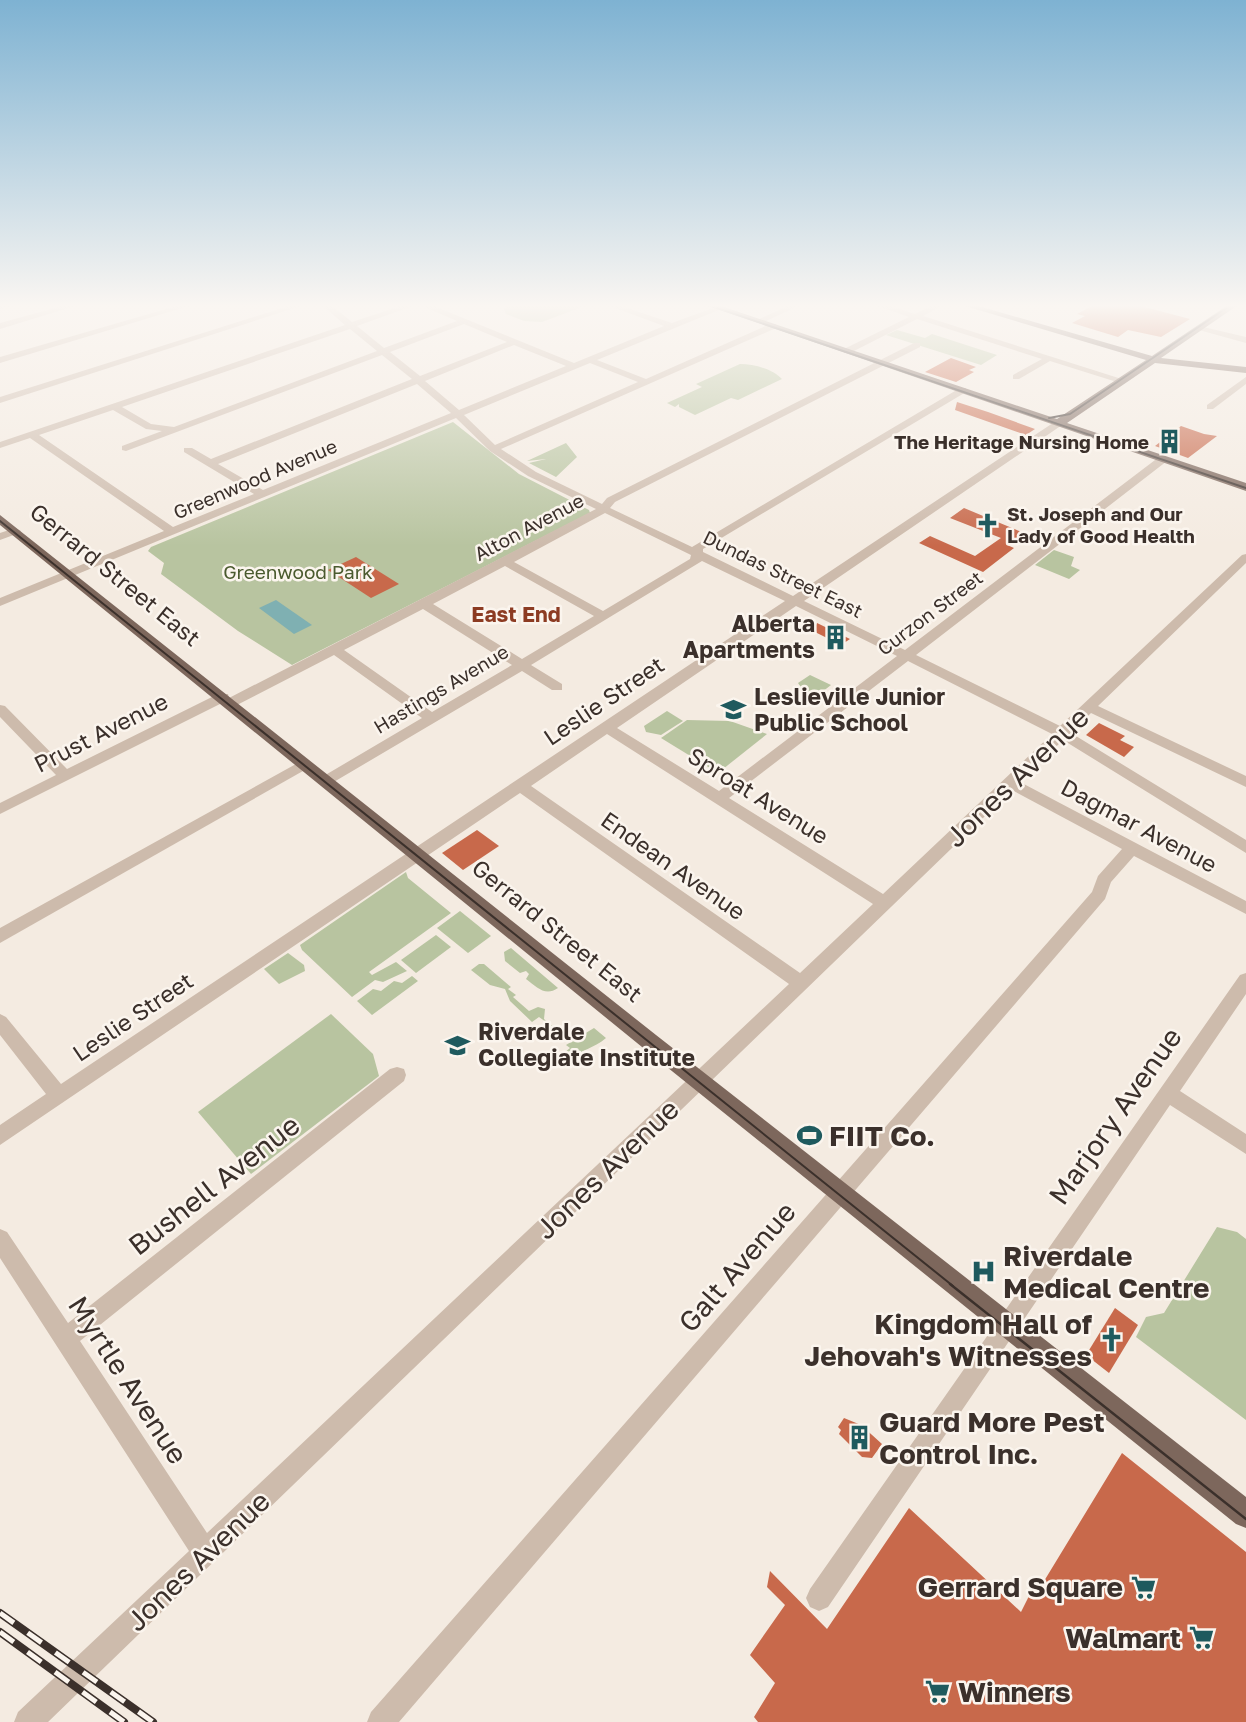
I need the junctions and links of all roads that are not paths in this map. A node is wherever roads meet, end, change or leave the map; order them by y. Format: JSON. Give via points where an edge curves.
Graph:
{"nodes":[{"id":1,"x":46,"y":385,"type":"edge"},
{"id":2,"x":177,"y":385,"type":"edge"},
{"id":3,"x":291,"y":385,"type":"edge"},
{"id":4,"x":406,"y":385,"type":"edge"},
{"id":5,"x":425,"y":385,"type":"edge"},
{"id":6,"x":528,"y":385,"type":"edge"},
{"id":7,"x":638,"y":385,"type":"edge"},
{"id":8,"x":838,"y":385,"type":"edge"},
{"id":9,"x":949,"y":385,"type":"edge"},
{"id":10,"x":1116,"y":385,"type":"edge"},
{"id":11,"x":1239,"y":385,"type":"edge"},
{"id":12,"x":963,"y":390,"type":"junction"},
{"id":13,"x":0,"y":400,"type":"edge"},
{"id":14,"x":114,"y":407,"type":"junction"},
{"id":15,"x":1210,"y":407,"type":"dead end"},
{"id":16,"x":458,"y":414,"type":"junction"},
{"id":17,"x":1059,"y":423,"type":"junction"},
{"id":18,"x":173,"y":429,"type":"junction"},
{"id":19,"x":31,"y":434,"type":"junction"},
{"id":20,"x":0,"y":444,"type":"edge"},
{"id":21,"x":126,"y":448,"type":"dead end"},
{"id":22,"x":495,"y":449,"type":"junction"},
{"id":23,"x":188,"y":450,"type":"dead end"},
{"id":24,"x":1163,"y":458,"type":"junction"},
{"id":25,"x":211,"y":463,"type":"junction"},
{"id":26,"x":1246,"y":487,"type":"edge"},
{"id":27,"x":262,"y":494,"type":"junction"},
{"id":28,"x":603,"y":508,"type":"junction"},
{"id":29,"x":0,"y":519,"type":"edge"},
{"id":30,"x":15,"y":531,"type":"junction"},
{"id":31,"x":173,"y":532,"type":"junction"},
{"id":32,"x":0,"y":537,"type":"edge"},
{"id":33,"x":697,"y":554,"type":"junction"},
{"id":34,"x":1246,"y":557,"type":"edge"},
{"id":35,"x":506,"y":562,"type":"junction"},
{"id":36,"x":69,"y":574,"type":"junction"},
{"id":37,"x":795,"y":601,"type":"junction"},
{"id":38,"x":0,"y":602,"type":"edge"},
{"id":39,"x":424,"y":604,"type":"junction"},
{"id":40,"x":604,"y":617,"type":"junction"},
{"id":41,"x":334,"y":649,"type":"junction"},
{"id":42,"x":906,"y":655,"type":"junction"},
{"id":43,"x":522,"y":665,"type":"junction"},
{"id":44,"x":557,"y":687,"type":"dead end"},
{"id":45,"x":227,"y":700,"type":"junction"},
{"id":46,"x":1089,"y":707,"type":"junction"},
{"id":47,"x":0,"y":709,"type":"edge"},
{"id":48,"x":433,"y":719,"type":"junction"},
{"id":49,"x":607,"y":728,"type":"junction"},
{"id":50,"x":1061,"y":733,"type":"junction"},
{"id":51,"x":305,"y":764,"type":"junction"},
{"id":52,"x":65,"y":776,"type":"junction"},
{"id":53,"x":327,"y":781,"type":"junction"},
{"id":54,"x":1246,"y":782,"type":"edge"},
{"id":55,"x":1011,"y":783,"type":"junction"},
{"id":56,"x":520,"y":786,"type":"junction"},
{"id":57,"x":720,"y":798,"type":"junction"},
{"id":58,"x":0,"y":810,"type":"edge"},
{"id":59,"x":1246,"y":847,"type":"edge"},
{"id":60,"x":1132,"y":848,"type":"junction"},
{"id":61,"x":417,"y":855,"type":"junction"},
{"id":62,"x":884,"y":903,"type":"junction"},
{"id":63,"x":1246,"y":908,"type":"edge"},
{"id":64,"x":0,"y":936,"type":"edge"},
{"id":65,"x":1246,"y":980,"type":"edge"},
{"id":66,"x":801,"y":983,"type":"junction"},
{"id":67,"x":0,"y":1022,"type":"edge"},
{"id":68,"x":397,"y":1075,"type":"dead end"},
{"id":69,"x":700,"y":1080,"type":"junction"},
{"id":70,"x":1168,"y":1093,"type":"junction"},
{"id":71,"x":59,"y":1096,"type":"junction"},
{"id":72,"x":0,"y":1136,"type":"edge"},
{"id":73,"x":1246,"y":1145,"type":"edge"},
{"id":74,"x":842,"y":1192,"type":"junction"},
{"id":75,"x":0,"y":1239,"type":"edge"},
{"id":76,"x":1009,"y":1325,"type":"junction"},
{"id":77,"x":65,"y":1339,"type":"junction"},
{"id":78,"x":1246,"y":1514,"type":"edge"},
{"id":79,"x":206,"y":1554,"type":"junction"},
{"id":80,"x":818,"y":1598,"type":"dead end"},
{"id":81,"x":28,"y":1722,"type":"edge"},
{"id":82,"x":381,"y":1722,"type":"edge"}],
"edges":[{"from":1,"to":13,"type":"street"},
{"from":2,"to":14,"type":"street"},
{"from":3,"to":18,"type":"street"},
{"from":4,"to":25,"type":"street"},
{"from":5,"to":16,"type":"street","name":"Dundas Street East"},
{"from":6,"to":16,"type":"street","name":"Greenwood Avenue"},
{"from":7,"to":22,"type":"street"},
{"from":8,"to":28,"type":"street","name":"Alton Avenue"},
{"from":9,"to":12,"type":"main road"},
{"from":10,"to":17,"type":"main road","name":"Leslie Street"},
{"from":11,"to":15,"type":"street"},
{"from":12,"to":17,"type":"main road"},
{"from":12,"to":33,"type":"street","name":"Hastings Avenue","via":[[698,547]]},
{"from":14,"to":18,"type":"street","via":[[149,427]]},
{"from":14,"to":19,"type":"street"},
{"from":16,"to":22,"type":"street","name":"Dundas Street East"},
{"from":16,"to":27,"type":"street","name":"Greenwood Avenue"},
{"from":17,"to":24,"type":"main road"},
{"from":17,"to":37,"type":"street","name":"Leslie Street"},
{"from":18,"to":21,"type":"street"},
{"from":19,"to":20,"type":"street"},
{"from":19,"to":31,"type":"street"},
{"from":22,"to":28,"type":"street","name":"Dundas Street East","via":[[532,474]]},
{"from":23,"to":25,"type":"street"},
{"from":24,"to":26,"type":"main road"},
{"from":24,"to":42,"type":"street","name":"Curzon Street"},
{"from":25,"to":27,"type":"street"},
{"from":27,"to":31,"type":"street","name":"Greenwood Avenue"},
{"from":28,"to":33,"type":"street","name":"Dundas Street East"},
{"from":28,"to":35,"type":"street","name":"Alton Avenue"},
{"from":29,"to":30,"type":"main road","name":"Gerrard Street East"},
{"from":30,"to":32,"type":"street"},
{"from":30,"to":36,"type":"main road","name":"Gerrard Street East"},
{"from":31,"to":36,"type":"street","name":"Greenwood Avenue"},
{"from":33,"to":37,"type":"street","name":"Dundas Street East"},
{"from":33,"to":40,"type":"street","name":"Hastings Avenue","via":[[696,561]]},
{"from":34,"to":46,"type":"street","name":"Jones Avenue"},
{"from":35,"to":39,"type":"street","name":"Alton Avenue"},
{"from":35,"to":40,"type":"street"},
{"from":36,"to":38,"type":"street","name":"Greenwood Avenue"},
{"from":36,"to":45,"type":"main road","name":"Gerrard Street East"},
{"from":37,"to":42,"type":"street","name":"Dundas Street East"},
{"from":37,"to":49,"type":"street","name":"Leslie Street"},
{"from":39,"to":41,"type":"street","name":"Alton Avenue"},
{"from":39,"to":43,"type":"street"},
{"from":40,"to":43,"type":"street","name":"Hastings Avenue"},
{"from":41,"to":45,"type":"street","name":"Alton Avenue"},
{"from":41,"to":48,"type":"street"},
{"from":42,"to":50,"type":"street","name":"Dundas Street East"},
{"from":42,"to":57,"type":"street","name":"Curzon Street"},
{"from":43,"to":44,"type":"street"},
{"from":43,"to":48,"type":"street","name":"Hastings Avenue"},
{"from":45,"to":51,"type":"main road","name":"Gerrard Street East"},
{"from":45,"to":52,"type":"street","name":"Prust Avenue"},
{"from":46,"to":50,"type":"street","name":"Jones Avenue"},
{"from":46,"to":54,"type":"street"},
{"from":47,"to":52,"type":"street"},
{"from":48,"to":53,"type":"street","name":"Hastings Avenue"},
{"from":49,"to":56,"type":"street","name":"Leslie Street"},
{"from":49,"to":57,"type":"street","name":"Sproat Avenue"},
{"from":50,"to":55,"type":"street","name":"Jones Avenue"},
{"from":50,"to":59,"type":"street","name":"Dundas Street East"},
{"from":51,"to":53,"type":"main road","name":"Gerrard Street East"},
{"from":51,"to":64,"type":"street"},
{"from":52,"to":58,"type":"street","name":"Prust Avenue"},
{"from":53,"to":61,"type":"main road","name":"Gerrard Street East"},
{"from":55,"to":60,"type":"street","name":"Dagmar Avenue"},
{"from":55,"to":62,"type":"street","name":"Jones Avenue"},
{"from":56,"to":61,"type":"street","name":"Leslie Street"},
{"from":56,"to":66,"type":"street","name":"Endean Avenue"},
{"from":57,"to":62,"type":"street","name":"Sproat Avenue"},
{"from":60,"to":63,"type":"street","name":"Dagmar Avenue"},
{"from":60,"to":74,"type":"street","name":"Galt Avenue","via":[[1104,880],[1090,905]]},
{"from":61,"to":69,"type":"main road","name":"Gerrard Street East"},
{"from":61,"to":71,"type":"street","name":"Leslie Street"},
{"from":62,"to":66,"type":"street","name":"Jones Avenue"},
{"from":65,"to":70,"type":"street","name":"Marjory Avenue"},
{"from":66,"to":69,"type":"street","name":"Jones Avenue"},
{"from":67,"to":71,"type":"street"},
{"from":68,"to":77,"type":"street","name":"Bushell Avenue"},
{"from":69,"to":74,"type":"main road","name":"Gerrard Street East"},
{"from":69,"to":79,"type":"street","name":"Jones Avenue"},
{"from":70,"to":73,"type":"street"},
{"from":70,"to":76,"type":"street","name":"Marjory Avenue"},
{"from":71,"to":72,"type":"street","name":"Leslie Street"},
{"from":74,"to":76,"type":"main road","name":"Gerrard Street East"},
{"from":74,"to":82,"type":"street","name":"Galt Avenue"},
{"from":75,"to":77,"type":"street","name":"Myrtle Avenue"},
{"from":76,"to":78,"type":"main road","name":"Gerrard Street East"},
{"from":76,"to":80,"type":"street","name":"Marjory Avenue"},
{"from":77,"to":79,"type":"street","name":"Myrtle Avenue"},
{"from":79,"to":81,"type":"street","name":"Jones Avenue"}]}
